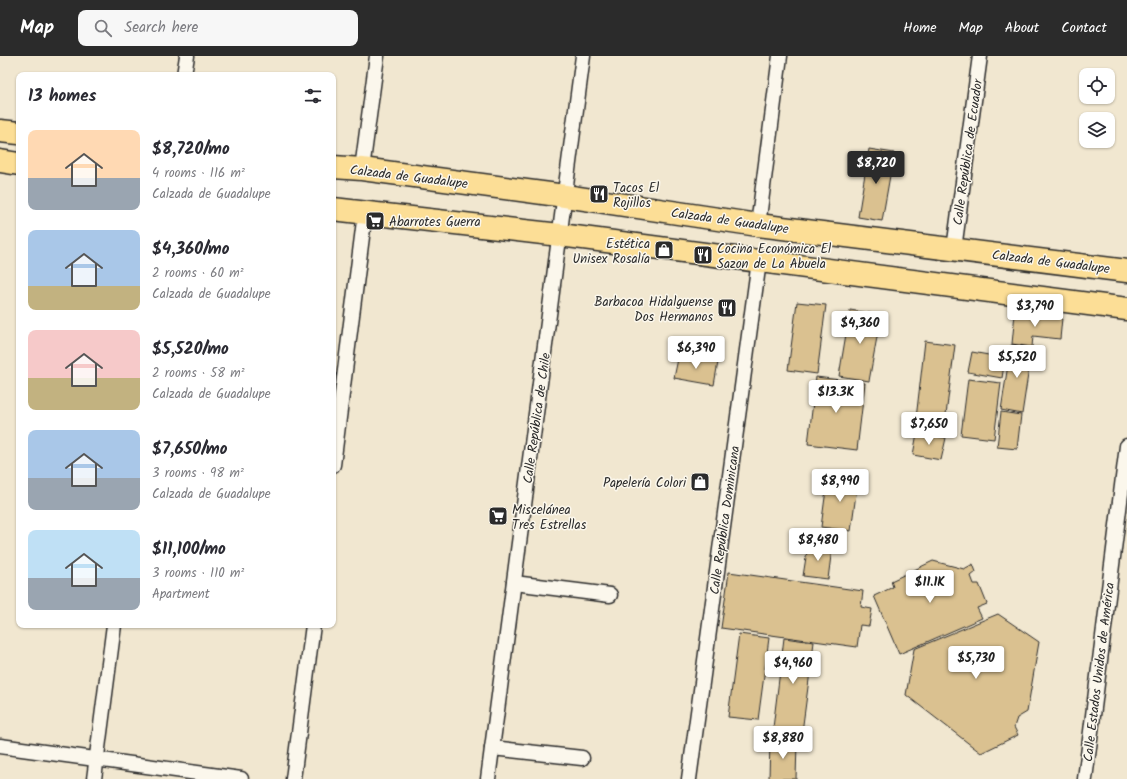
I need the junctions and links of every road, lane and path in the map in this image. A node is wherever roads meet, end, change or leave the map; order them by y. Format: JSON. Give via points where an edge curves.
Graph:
{"nodes":[{"id":1,"x":187,"y":56,"type":"edge"},
{"id":2,"x":377,"y":56,"type":"edge"},
{"id":3,"x":584,"y":56,"type":"edge"},
{"id":4,"x":780,"y":56,"type":"edge"},
{"id":5,"x":980,"y":56,"type":"edge"},
{"id":6,"x":184,"y":72,"type":"edge"},
{"id":7,"x":0,"y":131,"type":"edge"},
{"id":8,"x":16,"y":133,"type":"edge"},
{"id":9,"x":0,"y":161,"type":"edge"},
{"id":10,"x":16,"y":164,"type":"edge"},
{"id":11,"x":336,"y":167,"type":"edge"},
{"id":12,"x":362,"y":169,"type":"junction"},
{"id":13,"x":565,"y":196,"type":"junction"},
{"id":14,"x":336,"y":209,"type":"edge"},
{"id":15,"x":365,"y":213,"type":"junction"},
{"id":16,"x":758,"y":225,"type":"junction"},
{"id":17,"x":560,"y":235,"type":"junction"},
{"id":18,"x":954,"y":249,"type":"junction"},
{"id":19,"x":758,"y":261,"type":"junction"},
{"id":20,"x":1127,"y":271,"type":"edge"},
{"id":21,"x":1127,"y":309,"type":"edge"},
{"id":22,"x":336,"y":441,"type":"edge"},
{"id":23,"x":1127,"y":446,"type":"edge"},
{"id":24,"x":514,"y":583,"type":"junction"},
{"id":25,"x":610,"y":596,"type":"dead end"},
{"id":26,"x":114,"y":628,"type":"edge"},
{"id":27,"x":313,"y":628,"type":"edge"},
{"id":28,"x":0,"y":746,"type":"edge"},
{"id":29,"x":492,"y":748,"type":"junction"},
{"id":30,"x":582,"y":758,"type":"dead end"},
{"id":31,"x":97,"y":759,"type":"junction"},
{"id":32,"x":94,"y":779,"type":"edge"},
{"id":33,"x":241,"y":779,"type":"edge"},
{"id":34,"x":293,"y":779,"type":"edge"},
{"id":35,"x":488,"y":779,"type":"edge"},
{"id":36,"x":690,"y":779,"type":"edge"},
{"id":37,"x":1085,"y":779,"type":"edge"}],
"edges":[{"from":1,"to":6,"type":"street"},
{"from":2,"to":12,"type":"street"},
{"from":3,"to":13,"type":"street","name":"Calle República de Chile"},
{"from":4,"to":16,"type":"street"},
{"from":5,"to":18,"type":"street","name":"Calle República de Ecuador"},
{"from":7,"to":8,"type":"main road"},
{"from":9,"to":10,"type":"main road"},
{"from":11,"to":12,"type":"main road","name":"Calzada de Guadalupe"},
{"from":12,"to":13,"type":"main road","name":"Calzada de Guadalupe"},
{"from":13,"to":16,"type":"main road","name":"Calzada de Guadalupe"},
{"from":13,"to":17,"type":"street","name":"Calle República de Chile"},
{"from":14,"to":15,"type":"main road"},
{"from":15,"to":17,"type":"main road"},
{"from":15,"to":22,"type":"street"},
{"from":16,"to":18,"type":"main road","name":"Calzada de Guadalupe"},
{"from":17,"to":19,"type":"main road"},
{"from":17,"to":24,"type":"street","name":"Calle República de Chile"},
{"from":18,"to":20,"type":"main road","name":"Calzada de Guadalupe"},
{"from":19,"to":21,"type":"main road"},
{"from":19,"to":36,"type":"street","name":"Calle República Dominicana"},
{"from":23,"to":37,"type":"street","name":"Calle Estados Unidos de América"},
{"from":24,"to":25,"type":"street"},
{"from":24,"to":29,"type":"street","name":"Calle República de Chile"},
{"from":26,"to":31,"type":"street"},
{"from":27,"to":34,"type":"street"},
{"from":28,"to":31,"type":"street"},
{"from":29,"to":30,"type":"street"},
{"from":29,"to":35,"type":"street","name":"Calle República de Chile"},
{"from":31,"to":32,"type":"street"},
{"from":31,"to":33,"type":"street"}]}
